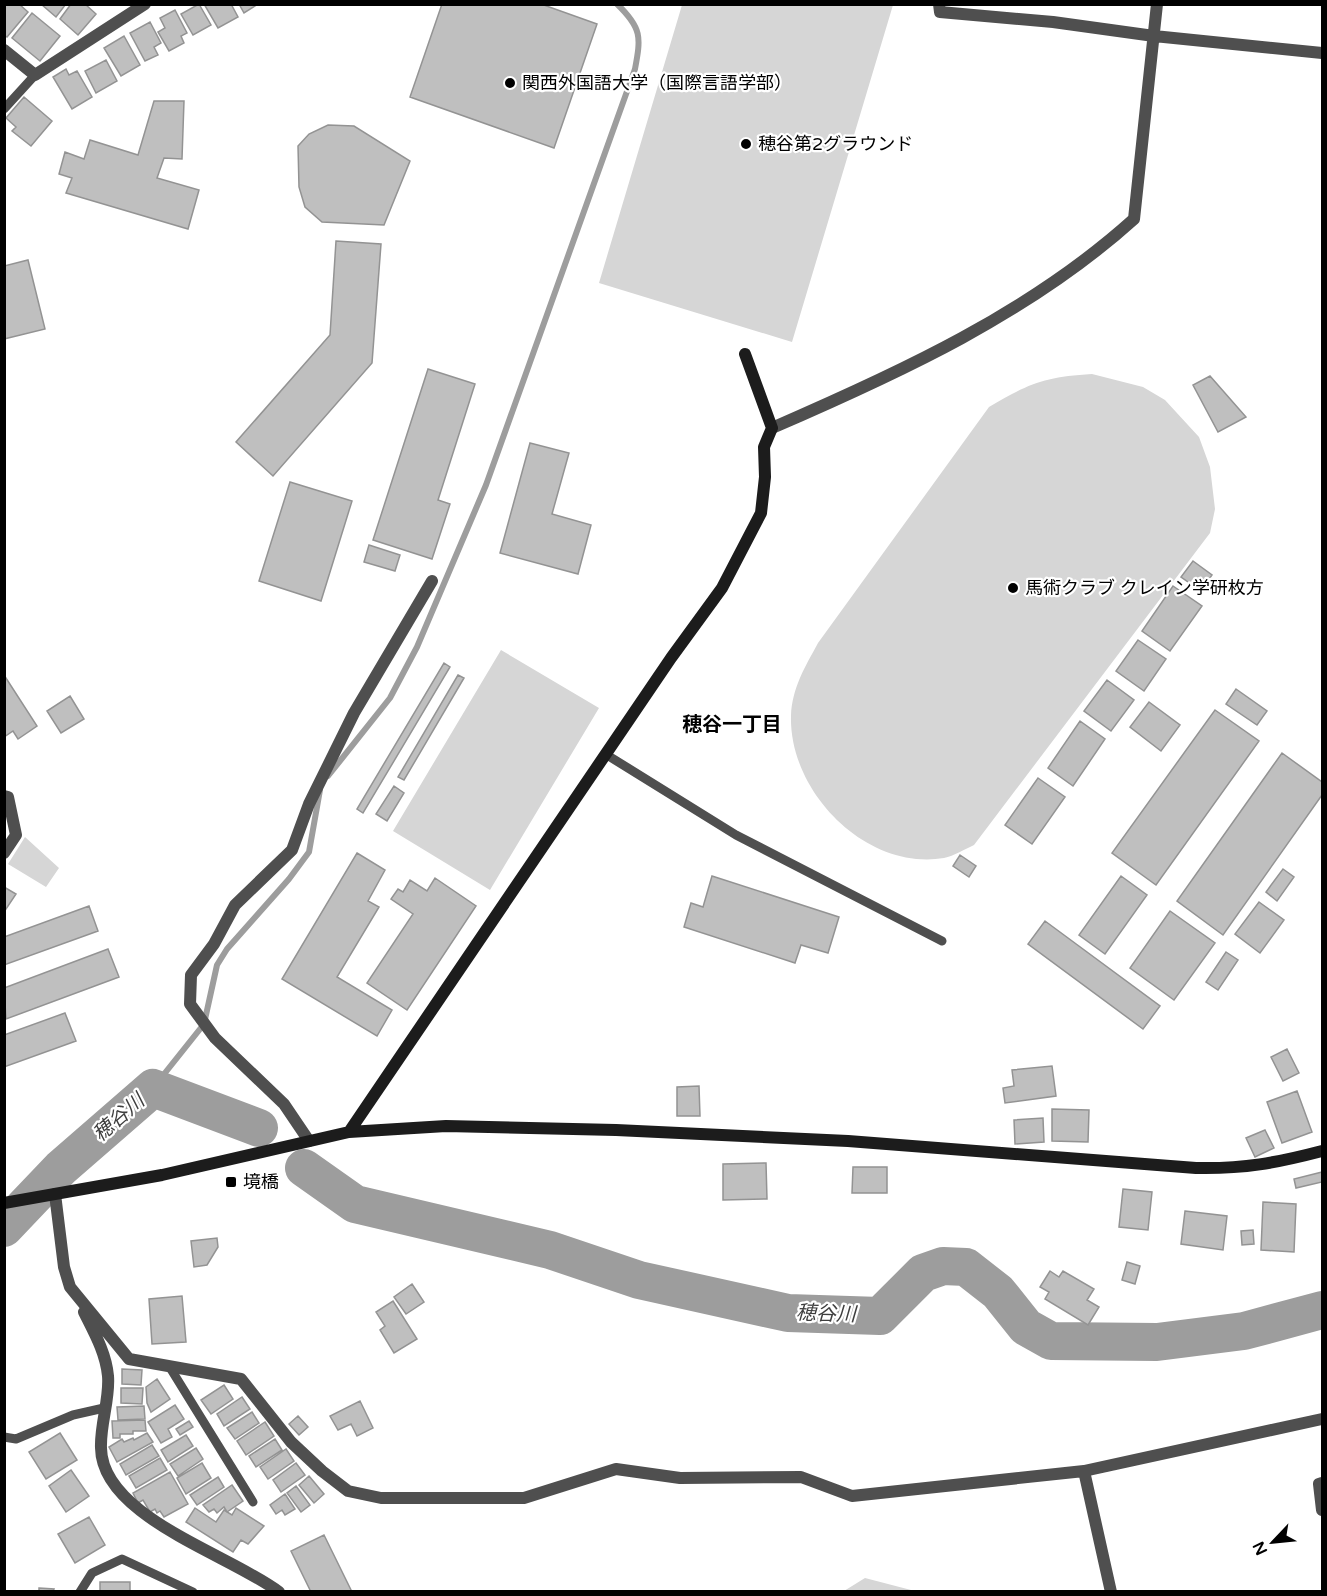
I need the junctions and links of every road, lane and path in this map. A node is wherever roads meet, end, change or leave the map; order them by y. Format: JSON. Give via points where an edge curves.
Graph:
{"nodes":[{"id":1,"x":939,"y":4,"type":"edge"},
{"id":2,"x":1157,"y":4,"type":"edge"},
{"id":3,"x":135,"y":7,"type":"edge"},
{"id":4,"x":1154,"y":36,"type":"junction"},
{"id":5,"x":4,"y":51,"type":"edge"},
{"id":6,"x":1323,"y":53,"type":"edge"},
{"id":7,"x":35,"y":75,"type":"junction"},
{"id":8,"x":4,"y":109,"type":"edge"},
{"id":9,"x":746,"y":354,"type":"dead end"},
{"id":10,"x":772,"y":428,"type":"junction"},
{"id":11,"x":432,"y":581,"type":"dead end"},
{"id":12,"x":607,"y":755,"type":"junction"},
{"id":13,"x":4,"y":796,"type":"edge"},
{"id":14,"x":4,"y":853,"type":"edge"},
{"id":15,"x":942,"y":941,"type":"dead end"},
{"id":16,"x":349,"y":1132,"type":"junction"},
{"id":17,"x":309,"y":1141,"type":"junction"},
{"id":18,"x":1323,"y":1151,"type":"edge"},
{"id":19,"x":50,"y":1195,"type":"junction"},
{"id":20,"x":4,"y":1203,"type":"edge"},
{"id":21,"x":74,"y":1292,"type":"junction"},
{"id":22,"x":169,"y":1366,"type":"junction"},
{"id":23,"x":104,"y":1408,"type":"junction"},
{"id":24,"x":1323,"y":1419,"type":"edge"},
{"id":25,"x":4,"y":1437,"type":"edge"},
{"id":26,"x":1084,"y":1471,"type":"junction"},
{"id":27,"x":1323,"y":1483,"type":"edge"},
{"id":28,"x":253,"y":1502,"type":"dead end"},
{"id":29,"x":1323,"y":1510,"type":"edge"},
{"id":30,"x":80,"y":1592,"type":"edge"},
{"id":31,"x":193,"y":1592,"type":"edge"},
{"id":32,"x":279,"y":1592,"type":"edge"},
{"id":33,"x":1111,"y":1592,"type":"edge"}],
"edges":[{"from":1,"to":4,"type":"street","via":[[940,12]]},
{"from":2,"to":4,"type":"street"},
{"from":3,"to":7,"type":"street"},
{"from":4,"to":6,"type":"street"},
{"from":4,"to":10,"type":"street","via":[[1134,219],[1094,255],[980,328],[845,397]]},
{"from":5,"to":7,"type":"street"},
{"from":7,"to":8,"type":"lane"},
{"from":9,"to":10,"type":"street"},
{"from":10,"to":12,"type":"street","via":[[764,447],[761,513],[722,588]]},
{"from":11,"to":17,"type":"street","via":[[354,713],[309,804],[292,850],[235,905],[191,975],[190,1004],[215,1038],[284,1104]]},
{"from":12,"to":15,"type":"lane","via":[[736,835]]},
{"from":12,"to":16,"type":"street"},
{"from":13,"to":14,"type":"street","via":[[8,797],[16,835]]},
{"from":16,"to":17,"type":"street"},
{"from":16,"to":18,"type":"street","via":[[446,1126],[616,1130],[848,1141],[1238,1169]]},
{"from":17,"to":19,"type":"street","via":[[162,1175]]},
{"from":19,"to":20,"type":"street"},
{"from":19,"to":21,"type":"street","via":[[64,1267]]},
{"from":21,"to":22,"type":"street","via":[[129,1359]]},
{"from":21,"to":23,"type":"street","via":[[100,1344],[108,1377]]},
{"from":22,"to":26,"type":"street","via":[[241,1379],[291,1442],[322,1471],[348,1491],[381,1498],[524,1498],[616,1469],[680,1478],[801,1477],[852,1497]]},
{"from":22,"to":28,"type":"lane"},
{"from":23,"to":25,"type":"lane","via":[[73,1415],[16,1439]]},
{"from":23,"to":32,"type":"street","via":[[100,1451],[112,1485],[126,1500],[166,1528]]},
{"from":24,"to":26,"type":"street"},
{"from":26,"to":33,"type":"street"},
{"from":27,"to":29,"type":"street","via":[[1319,1484]]},
{"from":30,"to":31,"type":"lane","via":[[92,1573],[122,1559]]}]}
